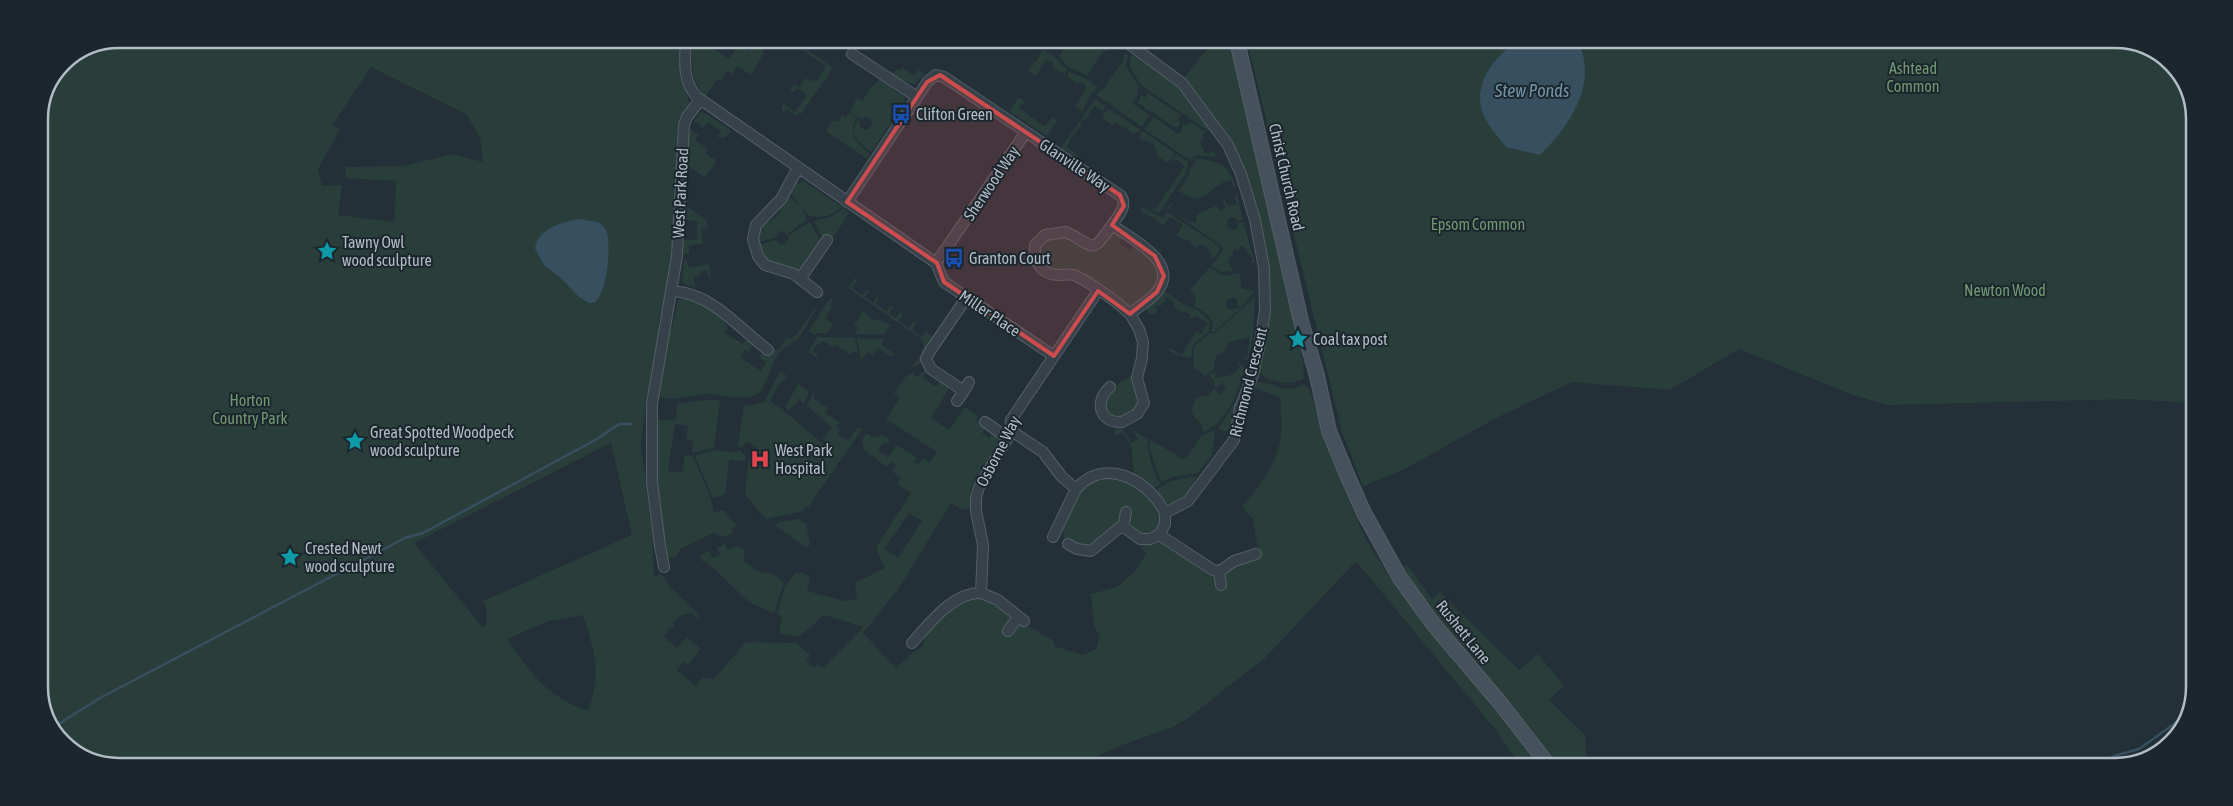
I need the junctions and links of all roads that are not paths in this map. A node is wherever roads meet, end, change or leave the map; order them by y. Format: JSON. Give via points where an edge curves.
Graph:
{"nodes":[{"id":1,"x":686,"y":48,"type":"edge"},
{"id":2,"x":1135,"y":48,"type":"edge"},
{"id":3,"x":1240,"y":48,"type":"edge"},
{"id":4,"x":852,"y":54,"type":"dead end"},
{"id":5,"x":917,"y":97,"type":"junction"},
{"id":6,"x":700,"y":100,"type":"junction"},
{"id":7,"x":1026,"y":132,"type":"junction"},
{"id":8,"x":798,"y":168,"type":"junction"},
{"id":9,"x":847,"y":202,"type":"junction"},
{"id":10,"x":1112,"y":225,"type":"junction"},
{"id":11,"x":827,"y":240,"type":"dead end"},
{"id":12,"x":936,"y":263,"type":"junction"},
{"id":13,"x":800,"y":279,"type":"junction"},
{"id":14,"x":673,"y":291,"type":"junction"},
{"id":15,"x":1098,"y":291,"type":"junction"},
{"id":16,"x":817,"y":292,"type":"dead end"},
{"id":17,"x":967,"y":297,"type":"junction"},
{"id":18,"x":1130,"y":314,"type":"junction"},
{"id":19,"x":768,"y":350,"type":"dead end"},
{"id":20,"x":1054,"y":356,"type":"junction"},
{"id":21,"x":1110,"y":387,"type":"dead end"},
{"id":22,"x":957,"y":400,"type":"dead end"},
{"id":23,"x":985,"y":422,"type":"dead end"},
{"id":24,"x":1009,"y":434,"type":"junction"},
{"id":25,"x":1076,"y":490,"type":"junction"},
{"id":26,"x":1126,"y":512,"type":"dead end"},
{"id":27,"x":1165,"y":513,"type":"junction"},
{"id":28,"x":1364,"y":513,"type":"joint"},
{"id":29,"x":1123,"y":527,"type":"junction"},
{"id":30,"x":1160,"y":534,"type":"junction"},
{"id":31,"x":1053,"y":537,"type":"dead end"},
{"id":32,"x":1068,"y":544,"type":"dead end"},
{"id":33,"x":1256,"y":554,"type":"dead end"},
{"id":34,"x":664,"y":567,"type":"dead end"},
{"id":35,"x":1218,"y":571,"type":"junction"},
{"id":36,"x":1221,"y":585,"type":"dead end"},
{"id":37,"x":981,"y":593,"type":"junction"},
{"id":38,"x":1008,"y":630,"type":"dead end"},
{"id":39,"x":912,"y":643,"type":"dead end"},
{"id":40,"x":1543,"y":758,"type":"edge"}],
"edges":[{"from":1,"to":6,"type":"street","via":[[686,77]]},
{"from":2,"to":27,"type":"street","name":"Richmond Crescent","via":[[1182,84],[1228,145],[1250,203],[1264,268],[1265,311],[1260,348],[1240,408],[1234,440],[1188,501]]},
{"from":3,"to":28,"type":"main road","name":"Christ Church Road","via":[[1329,431]]},
{"from":4,"to":5,"type":"street"},
{"from":5,"to":7,"type":"street","name":"Sherwood Way","via":[[930,79],[942,76]]},
{"from":5,"to":9,"type":"street","name":"Sherwood Way"},
{"from":6,"to":8,"type":"street"},
{"from":6,"to":14,"type":"street","name":"West Park Road","via":[[686,117],[684,125]]},
{"from":7,"to":10,"type":"street","name":"Glanville Way","via":[[1122,197],[1123,208]]},
{"from":7,"to":12,"type":"street","name":"Sherwood Way"},
{"from":8,"to":9,"type":"street"},
{"from":8,"to":13,"type":"street","via":[[781,199],[756,225],[753,233],[762,263]]},
{"from":9,"to":12,"type":"street"},
{"from":10,"to":15,"type":"street","name":"Glanville Way","via":[[1095,246],[1063,232],[1043,236],[1035,246],[1036,261],[1043,270],[1073,275]]},
{"from":10,"to":18,"type":"street","via":[[1155,256],[1163,271],[1160,289]]},
{"from":11,"to":13,"type":"street"},
{"from":12,"to":17,"type":"street","name":"Miller Place","via":[[944,282]]},
{"from":13,"to":16,"type":"street"},
{"from":14,"to":19,"type":"street","via":[[713,304]]},
{"from":14,"to":34,"type":"street","name":"West Park Road","via":[[653,395],[651,425],[652,482]]},
{"from":15,"to":18,"type":"street","name":"Glanville Way"},
{"from":15,"to":20,"type":"street"},
{"from":17,"to":20,"type":"street","name":"Miller Place"},
{"from":17,"to":22,"type":"street","via":[[926,359],[931,369],[967,387]]},
{"from":18,"to":21,"type":"street","name":"Glanville Way","via":[[1143,345],[1137,378],[1144,402],[1132,418],[1122,422],[1108,419],[1102,412],[1100,402]]},
{"from":20,"to":24,"type":"street","name":"Osborne Way","via":[[1011,420]]},
{"from":23,"to":24,"type":"street"},
{"from":24,"to":25,"type":"street","via":[[1043,452]]},
{"from":24,"to":37,"type":"street","name":"Osborne Way","via":[[976,498],[983,549]]},
{"from":25,"to":27,"type":"street","via":[[1103,474],[1124,476],[1148,489]]},
{"from":25,"to":31,"type":"street"},
{"from":26,"to":29,"type":"street"},
{"from":27,"to":30,"type":"street","via":[[1165,524]]},
{"from":28,"to":40,"type":"main road","name":"Rushett Lane","via":[[1400,578],[1434,625]]},
{"from":29,"to":30,"type":"street","via":[[1140,539]]},
{"from":29,"to":32,"type":"street","via":[[1116,529],[1091,551],[1079,550]]},
{"from":30,"to":35,"type":"street"},
{"from":33,"to":35,"type":"street","via":[[1234,561]]},
{"from":35,"to":36,"type":"street"},
{"from":37,"to":38,"type":"street","via":[[995,598],[1021,619]]},
{"from":37,"to":39,"type":"street","via":[[951,604]]}]}
